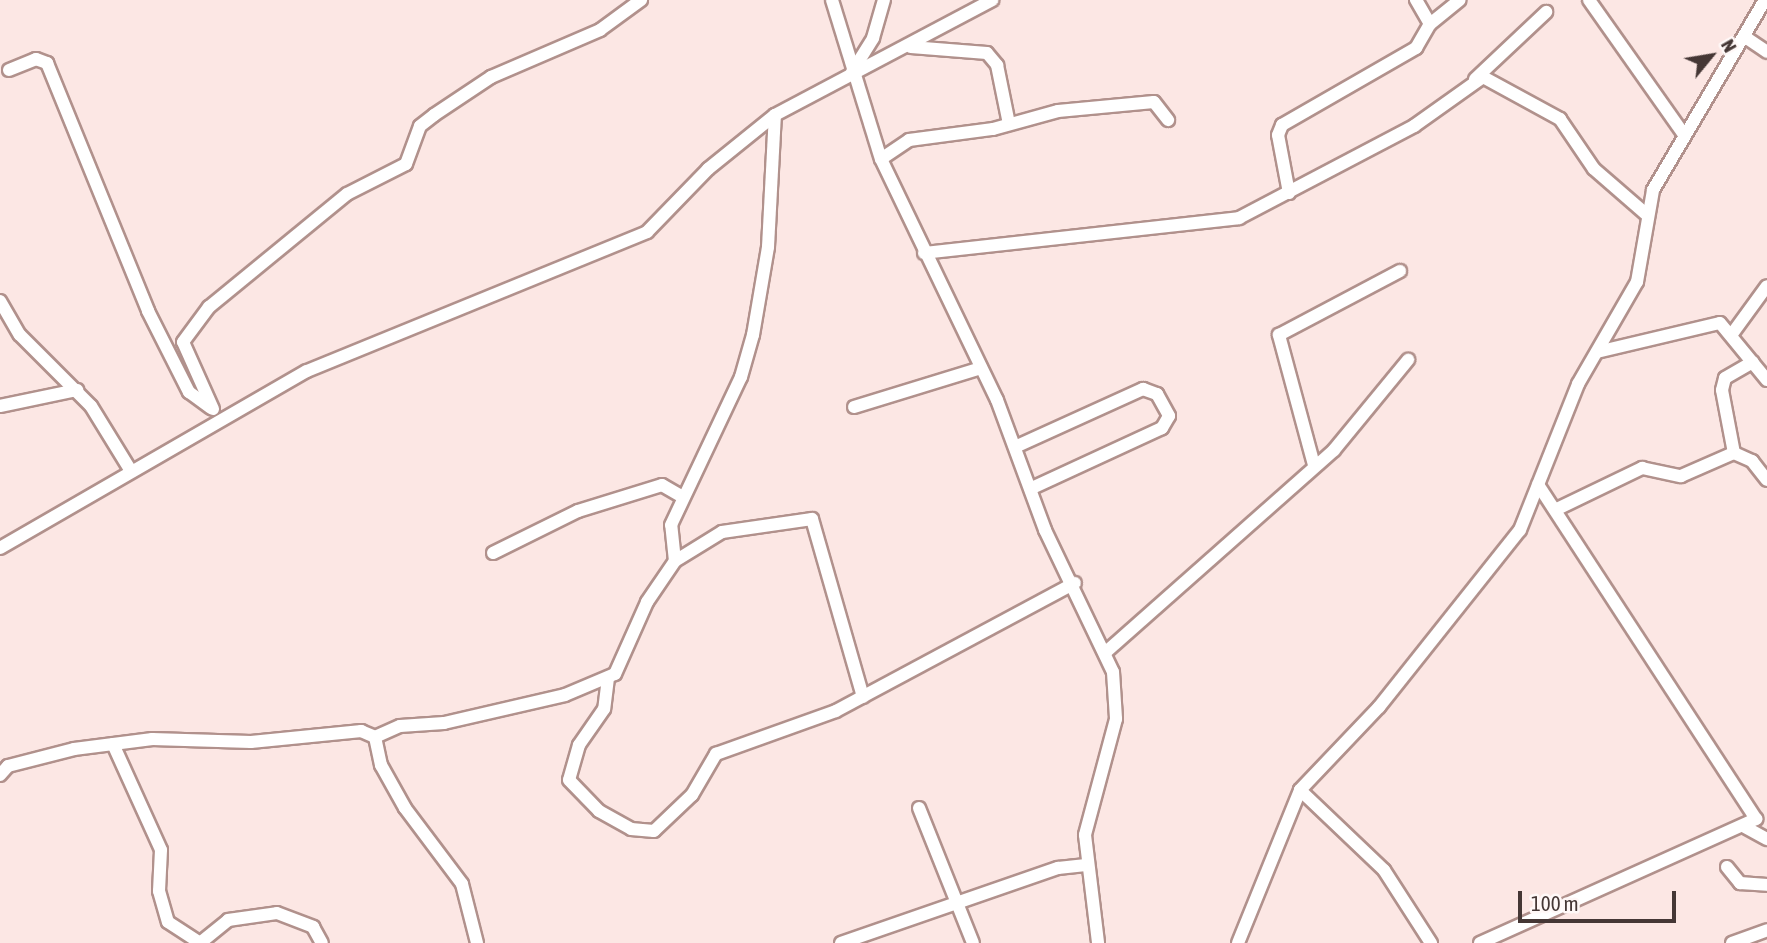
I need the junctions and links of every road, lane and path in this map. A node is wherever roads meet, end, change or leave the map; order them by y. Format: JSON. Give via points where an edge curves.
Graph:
{"nodes":[{"id":1,"x":641,"y":0,"type":"edge"},
{"id":2,"x":832,"y":0,"type":"edge"},
{"id":3,"x":884,"y":0,"type":"edge"},
{"id":4,"x":992,"y":0,"type":"edge"},
{"id":5,"x":1416,"y":0,"type":"edge"},
{"id":6,"x":1460,"y":0,"type":"edge"},
{"id":7,"x":1589,"y":0,"type":"edge"},
{"id":8,"x":1765,"y":0,"type":"edge"},
{"id":9,"x":1546,"y":12,"type":"dead end"},
{"id":10,"x":1430,"y":24,"type":"junction"},
{"id":11,"x":1748,"y":38,"type":"junction"},
{"id":12,"x":911,"y":47,"type":"junction"},
{"id":13,"x":1767,"y":52,"type":"edge"},
{"id":14,"x":9,"y":71,"type":"dead end"},
{"id":15,"x":852,"y":72,"type":"junction"},
{"id":16,"x":1475,"y":79,"type":"junction"},
{"id":17,"x":775,"y":115,"type":"junction"},
{"id":18,"x":1168,"y":120,"type":"dead end"},
{"id":19,"x":1009,"y":124,"type":"junction"},
{"id":20,"x":1685,"y":136,"type":"junction"},
{"id":21,"x":881,"y":159,"type":"junction"},
{"id":22,"x":1289,"y":193,"type":"junction"},
{"id":23,"x":1646,"y":214,"type":"junction"},
{"id":24,"x":925,"y":253,"type":"junction"},
{"id":25,"x":1400,"y":271,"type":"dead end"},
{"id":26,"x":1767,"y":286,"type":"edge"},
{"id":27,"x":0,"y":301,"type":"edge"},
{"id":28,"x":1732,"y":334,"type":"junction"},
{"id":29,"x":1597,"y":352,"type":"junction"},
{"id":30,"x":1408,"y":359,"type":"dead end"},
{"id":31,"x":1753,"y":362,"type":"junction"},
{"id":32,"x":981,"y":368,"type":"junction"},
{"id":33,"x":1767,"y":380,"type":"edge"},
{"id":34,"x":77,"y":390,"type":"junction"},
{"id":35,"x":0,"y":406,"type":"edge"},
{"id":36,"x":854,"y":407,"type":"dead end"},
{"id":37,"x":213,"y":409,"type":"junction"},
{"id":38,"x":225,"y":417,"type":"junction"},
{"id":39,"x":1015,"y":447,"type":"junction"},
{"id":40,"x":1734,"y":453,"type":"junction"},
{"id":41,"x":1314,"y":465,"type":"junction"},
{"id":42,"x":131,"y":471,"type":"junction"},
{"id":43,"x":1767,"y":480,"type":"edge"},
{"id":44,"x":1538,"y":485,"type":"junction"},
{"id":45,"x":1030,"y":489,"type":"junction"},
{"id":46,"x":682,"y":497,"type":"junction"},
{"id":47,"x":1555,"y":510,"type":"junction"},
{"id":48,"x":0,"y":548,"type":"edge"},
{"id":49,"x":494,"y":553,"type":"dead end"},
{"id":50,"x":675,"y":561,"type":"junction"},
{"id":51,"x":1075,"y":583,"type":"junction"},
{"id":52,"x":1107,"y":652,"type":"junction"},
{"id":53,"x":608,"y":678,"type":"junction"},
{"id":54,"x":863,"y":697,"type":"junction"},
{"id":55,"x":375,"y":737,"type":"junction"},
{"id":56,"x":113,"y":744,"type":"junction"},
{"id":57,"x":0,"y":775,"type":"edge"},
{"id":58,"x":1300,"y":790,"type":"junction"},
{"id":59,"x":919,"y":808,"type":"dead end"},
{"id":60,"x":1745,"y":827,"type":"junction"},
{"id":61,"x":1767,"y":839,"type":"edge"},
{"id":62,"x":1086,"y":865,"type":"junction"},
{"id":63,"x":1727,"y":867,"type":"dead end"},
{"id":64,"x":1767,"y":885,"type":"edge"},
{"id":65,"x":958,"y":904,"type":"junction"},
{"id":66,"x":1767,"y":930,"type":"edge"},
{"id":67,"x":867,"y":939,"type":"edge"},
{"id":68,"x":200,"y":943,"type":"edge"},
{"id":69,"x":321,"y":943,"type":"edge"},
{"id":70,"x":477,"y":943,"type":"edge"},
{"id":71,"x":841,"y":943,"type":"edge"},
{"id":72,"x":972,"y":943,"type":"edge"},
{"id":73,"x":1098,"y":943,"type":"edge"},
{"id":74,"x":1238,"y":943,"type":"edge"},
{"id":75,"x":1431,"y":943,"type":"edge"},
{"id":76,"x":1480,"y":943,"type":"edge"},
{"id":77,"x":1732,"y":943,"type":"edge"}],
"edges":[{"from":1,"to":37,"type":"street","via":[[600,30],[491,77],[434,115],[420,126],[406,164],[347,194],[209,307],[183,342]]},
{"from":2,"to":15,"type":"street"},
{"from":3,"to":15,"type":"street","via":[[873,38]]},
{"from":4,"to":12,"type":"street"},
{"from":5,"to":10,"type":"street"},
{"from":6,"to":10,"type":"street"},
{"from":7,"to":20,"type":"street"},
{"from":8,"to":11,"type":"street"},
{"from":9,"to":16,"type":"street"},
{"from":10,"to":22,"type":"street","via":[[1416,48],[1397,61],[1282,125],[1278,135]]},
{"from":11,"to":13,"type":"street"},
{"from":11,"to":20,"type":"street"},
{"from":12,"to":15,"type":"street"},
{"from":12,"to":19,"type":"street","via":[[987,53],[997,65]]},
{"from":14,"to":37,"type":"street","via":[[36,59],[47,64],[148,311],[189,392]]},
{"from":15,"to":17,"type":"street"},
{"from":15,"to":21,"type":"street"},
{"from":16,"to":22,"type":"street","via":[[1414,126]]},
{"from":16,"to":23,"type":"street","via":[[1492,79],[1546,107],[1570,129],[1594,169]]},
{"from":17,"to":38,"type":"street","via":[[708,169],[647,232],[307,371]]},
{"from":17,"to":46,"type":"street","via":[[768,247],[753,335],[737,387]]},
{"from":18,"to":19,"type":"street","via":[[1154,102],[1040,113]]},
{"from":19,"to":21,"type":"street","via":[[909,140]]},
{"from":20,"to":23,"type":"street","via":[[1653,190]]},
{"from":21,"to":24,"type":"street"},
{"from":22,"to":24,"type":"street","via":[[1239,218]]},
{"from":23,"to":29,"type":"street","via":[[1637,282]]},
{"from":24,"to":32,"type":"street"},
{"from":25,"to":41,"type":"street","via":[[1279,335]]},
{"from":26,"to":28,"type":"street"},
{"from":27,"to":34,"type":"street","via":[[20,335]]},
{"from":28,"to":29,"type":"street","via":[[1720,323]]},
{"from":28,"to":31,"type":"street"},
{"from":29,"to":44,"type":"street"},
{"from":30,"to":41,"type":"street","via":[[1344,439]]},
{"from":31,"to":33,"type":"street"},
{"from":31,"to":40,"type":"street","via":[[1725,379],[1722,390]]},
{"from":32,"to":36,"type":"street"},
{"from":32,"to":39,"type":"street"},
{"from":34,"to":35,"type":"street"},
{"from":34,"to":42,"type":"street"},
{"from":37,"to":38,"type":"street"},
{"from":38,"to":42,"type":"street"},
{"from":39,"to":45,"type":"street"},
{"from":39,"to":45,"type":"street","via":[[1143,389],[1157,394],[1169,416],[1162,428]]},
{"from":40,"to":43,"type":"street","via":[[1752,461]]},
{"from":40,"to":47,"type":"street","via":[[1681,476],[1642,468]]},
{"from":41,"to":52,"type":"street"},
{"from":42,"to":48,"type":"street","via":[[110,490]]},
{"from":44,"to":47,"type":"street"},
{"from":44,"to":58,"type":"street","via":[[1501,557],[1379,707]]},
{"from":45,"to":51,"type":"street"},
{"from":46,"to":49,"type":"street","via":[[662,485],[578,511]]},
{"from":46,"to":50,"type":"street","via":[[671,526]]},
{"from":47,"to":60,"type":"street","via":[[1754,812],[1755,821]]},
{"from":50,"to":53,"type":"street","via":[[647,602],[621,669]]},
{"from":50,"to":54,"type":"street","via":[[722,531],[812,519]]},
{"from":51,"to":52,"type":"street"},
{"from":51,"to":54,"type":"street"},
{"from":52,"to":62,"type":"street","via":[[1116,719],[1088,813]]},
{"from":53,"to":54,"type":"street","via":[[604,709],[579,745],[569,780],[578,796],[631,829],[654,831],[692,795],[723,750]]},
{"from":53,"to":55,"type":"street","via":[[565,695],[400,726]]},
{"from":55,"to":56,"type":"street","via":[[317,732],[251,742]]},
{"from":55,"to":70,"type":"street","via":[[381,765],[405,808],[462,884]]},
{"from":56,"to":57,"type":"street","via":[[8,766]]},
{"from":56,"to":68,"type":"street","via":[[162,850],[159,891],[168,922]]},
{"from":58,"to":74,"type":"street"},
{"from":58,"to":75,"type":"street","via":[[1384,870]]},
{"from":59,"to":65,"type":"street"},
{"from":60,"to":61,"type":"street"},
{"from":60,"to":76,"type":"street"},
{"from":62,"to":65,"type":"street","via":[[1058,868]]},
{"from":62,"to":73,"type":"street"},
{"from":63,"to":64,"type":"street","via":[[1740,883]]},
{"from":65,"to":67,"type":"street"},
{"from":65,"to":72,"type":"street"},
{"from":66,"to":77,"type":"street"},
{"from":67,"to":71,"type":"street"},
{"from":68,"to":69,"type":"street","via":[[228,920],[277,913],[313,927]]}]}
